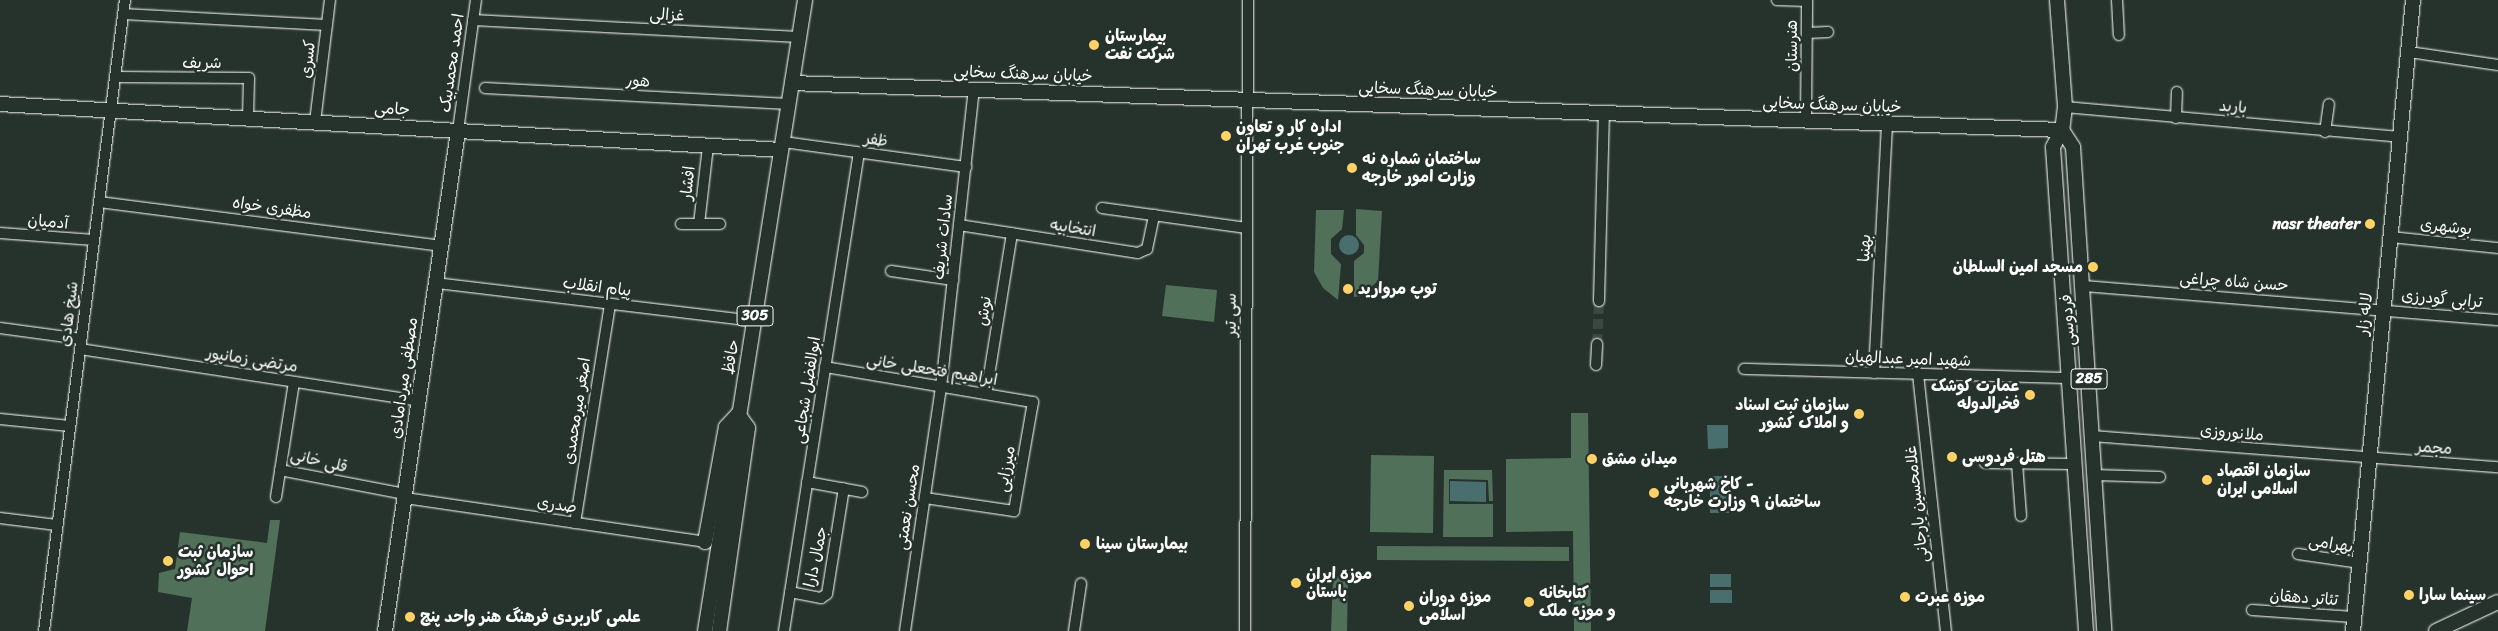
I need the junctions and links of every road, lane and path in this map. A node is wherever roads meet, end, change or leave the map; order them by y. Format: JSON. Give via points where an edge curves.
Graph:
{"nodes":[{"id":1,"x":125,"y":0,"type":"edge"},
{"id":2,"x":330,"y":0,"type":"edge"},
{"id":3,"x":476,"y":0,"type":"edge"},
{"id":4,"x":805,"y":0,"type":"edge"},
{"id":5,"x":1248,"y":0,"type":"edge"},
{"id":6,"x":1778,"y":0,"type":"edge"},
{"id":7,"x":2057,"y":0,"type":"edge"},
{"id":8,"x":2117,"y":0,"type":"edge"},
{"id":9,"x":2413,"y":0,"type":"edge"},
{"id":10,"x":1807,"y":1,"type":"edge"},
{"id":11,"x":123,"y":14,"type":"junction"},
{"id":12,"x":473,"y":20,"type":"junction"},
{"id":13,"x":327,"y":25,"type":"junction"},
{"id":14,"x":1828,"y":32,"type":"dead end"},
{"id":15,"x":1807,"y":33,"type":"junction"},
{"id":16,"x":2119,"y":34,"type":"dead end"},
{"id":17,"x":799,"y":37,"type":"junction"},
{"id":18,"x":2409,"y":52,"type":"junction"},
{"id":19,"x":2498,"y":65,"type":"edge"},
{"id":20,"x":115,"y":77,"type":"junction"},
{"id":21,"x":792,"y":83,"type":"junction"},
{"id":22,"x":486,"y":88,"type":"dead end"},
{"id":23,"x":974,"y":90,"type":"junction"},
{"id":24,"x":2177,"y":92,"type":"dead end"},
{"id":25,"x":1247,"y":100,"type":"junction"},
{"id":26,"x":0,"y":104,"type":"edge"},
{"id":27,"x":789,"y":104,"type":"junction"},
{"id":28,"x":2328,"y":104,"type":"dead end"},
{"id":29,"x":2065,"y":107,"type":"junction"},
{"id":30,"x":110,"y":110,"type":"junction"},
{"id":31,"x":1604,"y":114,"type":"junction"},
{"id":32,"x":248,"y":118,"type":"junction"},
{"id":33,"x":2176,"y":118,"type":"junction"},
{"id":34,"x":315,"y":122,"type":"junction"},
{"id":35,"x":1806,"y":122,"type":"junction"},
{"id":36,"x":1886,"y":125,"type":"junction"},
{"id":37,"x":2062,"y":130,"type":"junction"},
{"id":38,"x":458,"y":131,"type":"junction"},
{"id":39,"x":2325,"y":132,"type":"junction"},
{"id":40,"x":2400,"y":137,"type":"junction"},
{"id":41,"x":708,"y":146,"type":"junction"},
{"id":42,"x":782,"y":146,"type":"junction"},
{"id":43,"x":859,"y":153,"type":"junction"},
{"id":44,"x":966,"y":167,"type":"junction"},
{"id":45,"x":99,"y":202,"type":"junction"},
{"id":46,"x":1102,"y":208,"type":"dead end"},
{"id":47,"x":1154,"y":216,"type":"junction"},
{"id":48,"x":681,"y":224,"type":"dead end"},
{"id":49,"x":699,"y":224,"type":"junction"},
{"id":50,"x":720,"y":224,"type":"dead end"},
{"id":51,"x":959,"y":225,"type":"junction"},
{"id":52,"x":1247,"y":228,"type":"junction"},
{"id":53,"x":0,"y":233,"type":"edge"},
{"id":54,"x":1012,"y":233,"type":"junction"},
{"id":55,"x":2391,"y":237,"type":"junction"},
{"id":56,"x":94,"y":240,"type":"junction"},
{"id":57,"x":442,"y":246,"type":"junction"},
{"id":58,"x":2498,"y":248,"type":"edge"},
{"id":59,"x":891,"y":271,"type":"dead end"},
{"id":60,"x":953,"y":280,"type":"junction"},
{"id":61,"x":436,"y":283,"type":"junction"},
{"id":62,"x":2064,"y":286,"type":"junction"},
{"id":63,"x":2083,"y":286,"type":"junction"},
{"id":64,"x":1598,"y":301,"type":"tunnel mouth"},
{"id":65,"x":610,"y":304,"type":"junction"},
{"id":66,"x":2383,"y":308,"type":"junction"},
{"id":67,"x":2067,"y":319,"type":"junction"},
{"id":68,"x":2085,"y":319,"type":"junction"},
{"id":69,"x":2498,"y":320,"type":"edge"},
{"id":70,"x":754,"y":321,"type":"junction"},
{"id":71,"x":0,"y":328,"type":"edge"},
{"id":72,"x":81,"y":344,"type":"junction"},
{"id":73,"x":1597,"y":344,"type":"tunnel mouth"},
{"id":74,"x":1596,"y":365,"type":"dead end"},
{"id":75,"x":825,"y":367,"type":"junction"},
{"id":76,"x":1744,"y":369,"type":"dead end"},
{"id":77,"x":1874,"y":373,"type":"junction"},
{"id":78,"x":1918,"y":374,"type":"junction"},
{"id":79,"x":2070,"y":378,"type":"junction"},
{"id":80,"x":2089,"y":378,"type":"junction"},
{"id":81,"x":294,"y":382,"type":"junction"},
{"id":82,"x":941,"y":387,"type":"junction"},
{"id":83,"x":986,"y":394,"type":"junction"},
{"id":84,"x":419,"y":402,"type":"junction"},
{"id":85,"x":1034,"y":402,"type":"joint"},
{"id":86,"x":738,"y":414,"type":"junction"},
{"id":87,"x":0,"y":419,"type":"edge"},
{"id":88,"x":70,"y":426,"type":"junction"},
{"id":89,"x":2092,"y":436,"type":"junction"},
{"id":90,"x":2369,"y":459,"type":"junction"},
{"id":91,"x":1985,"y":463,"type":"dead end"},
{"id":92,"x":2017,"y":463,"type":"junction"},
{"id":93,"x":2076,"y":464,"type":"junction"},
{"id":94,"x":2498,"y":467,"type":"edge"},
{"id":95,"x":280,"y":470,"type":"junction"},
{"id":96,"x":2094,"y":475,"type":"junction"},
{"id":97,"x":2160,"y":477,"type":"dead end"},
{"id":98,"x":807,"y":482,"type":"junction"},
{"id":99,"x":844,"y":488,"type":"junction"},
{"id":100,"x":862,"y":492,"type":"dead end"},
{"id":101,"x":405,"y":496,"type":"junction"},
{"id":102,"x":276,"y":497,"type":"dead end"},
{"id":103,"x":925,"y":498,"type":"junction"},
{"id":104,"x":2021,"y":516,"type":"dead end"},
{"id":105,"x":0,"y":518,"type":"edge"},
{"id":106,"x":574,"y":523,"type":"junction"},
{"id":107,"x":57,"y":525,"type":"junction"},
{"id":108,"x":705,"y":542,"type":"joint"},
{"id":109,"x":2298,"y":554,"type":"dead end"},
{"id":110,"x":2360,"y":564,"type":"junction"},
{"id":111,"x":1081,"y":584,"type":"dead end"},
{"id":112,"x":790,"y":592,"type":"junction"},
{"id":113,"x":2498,"y":602,"type":"edge"},
{"id":114,"x":2252,"y":610,"type":"dead end"},
{"id":115,"x":2354,"y":617,"type":"junction"},
{"id":116,"x":44,"y":631,"type":"edge"},
{"id":117,"x":385,"y":631,"type":"edge"},
{"id":118,"x":705,"y":631,"type":"edge"},
{"id":119,"x":719,"y":631,"type":"edge"},
{"id":120,"x":784,"y":631,"type":"edge"},
{"id":121,"x":905,"y":631,"type":"edge"},
{"id":122,"x":1074,"y":631,"type":"edge"},
{"id":123,"x":1245,"y":631,"type":"edge"},
{"id":124,"x":1946,"y":631,"type":"edge"},
{"id":125,"x":2086,"y":631,"type":"edge"},
{"id":126,"x":2104,"y":631,"type":"edge"},
{"id":127,"x":2353,"y":631,"type":"edge"},
{"id":128,"x":2436,"y":631,"type":"edge"}],
"edges":[{"from":1,"to":11,"type":"street","name":"شیخ هادی"},
{"from":2,"to":13,"type":"street","name":"کسری"},
{"from":3,"to":12,"type":"street","name":"احمد محمدبیک"},
{"from":4,"to":17,"type":"main road","name":"حافظ","number":"305"},
{"from":5,"to":25,"type":"street","name":"سی تیر"},
{"from":6,"to":10,"type":"street"},
{"from":7,"to":29,"type":"main road","name":"فردوسی","number":"285"},
{"from":8,"to":16,"type":"street"},
{"from":9,"to":18,"type":"main road","name":"لاله زار"},
{"from":10,"to":15,"type":"street","name":"هنرستان"},
{"from":11,"to":13,"type":"street"},
{"from":11,"to":20,"type":"street","name":"شیخ هادی"},
{"from":12,"to":17,"type":"street","name":"غزالی"},
{"from":12,"to":38,"type":"street","name":"احمد محمدبیک"},
{"from":13,"to":34,"type":"street","name":"کسری"},
{"from":14,"to":15,"type":"street"},
{"from":15,"to":35,"type":"street","name":"هنرستان"},
{"from":17,"to":21,"type":"main road","name":"حافظ","number":"305"},
{"from":18,"to":19,"type":"street"},
{"from":18,"to":40,"type":"main road","name":"لاله زار"},
{"from":20,"to":30,"type":"street","name":"شیخ هادی"},
{"from":20,"to":32,"type":"street","name":"شریف","via":[[249,78]]},
{"from":21,"to":23,"type":"main road","name":"خیابان سرهنگ سخایی"},
{"from":21,"to":27,"type":"main road","name":"حافظ","number":"305"},
{"from":22,"to":27,"type":"street","name":"هور"},
{"from":23,"to":25,"type":"main road","name":"خیابان سرهنگ سخایی"},
{"from":23,"to":44,"type":"street","name":"سادات شریف"},
{"from":24,"to":33,"type":"street"},
{"from":25,"to":31,"type":"main road","name":"خیابان سرهنگ سخایی"},
{"from":25,"to":52,"type":"street","name":"سی تیر"},
{"from":26,"to":30,"type":"main road","name":"جامی"},
{"from":27,"to":42,"type":"main road","name":"حافظ","number":"305"},
{"from":28,"to":39,"type":"street"},
{"from":29,"to":33,"type":"street","name":"باربد"},
{"from":29,"to":37,"type":"main road","name":"فردوسی","number":"285"},
{"from":30,"to":32,"type":"main road","name":"جامی"},
{"from":30,"to":45,"type":"street","name":"شیخ هادی"},
{"from":31,"to":35,"type":"main road","name":"خیابان سرهنگ سخایی"},
{"from":31,"to":64,"type":"street"},
{"from":32,"to":34,"type":"main road","name":"جامی"},
{"from":33,"to":39,"type":"street","name":"باربد"},
{"from":34,"to":38,"type":"main road","name":"جامی"},
{"from":35,"to":36,"type":"main road","name":"خیابان سرهنگ سخایی"},
{"from":36,"to":37,"type":"main road","name":"خیابان سرهنگ سخایی"},
{"from":36,"to":77,"type":"street","name":"بهنیا"},
{"from":37,"to":62,"type":"main road","name":"فردوسی","number":"285","via":[[2053,147]]},
{"from":37,"to":63,"type":"main road","name":"فردوسی","number":"285","via":[[2073,147]]},
{"from":38,"to":41,"type":"main road","name":"جامی"},
{"from":38,"to":57,"type":"main road","name":"مصطفی میردامادی"},
{"from":39,"to":40,"type":"street","name":"باربد"},
{"from":40,"to":55,"type":"main road","name":"لاله زار"},
{"from":41,"to":42,"type":"main road","name":"جامی"},
{"from":41,"to":49,"type":"street","name":"افشار"},
{"from":42,"to":43,"type":"street","name":"ظفر"},
{"from":42,"to":70,"type":"main road","name":"حافظ","number":"305"},
{"from":43,"to":44,"type":"street","name":"ظفر"},
{"from":43,"to":75,"type":"street","name":"ابوالفضل شجاعی"},
{"from":44,"to":51,"type":"street","name":"سادات شریف"},
{"from":45,"to":56,"type":"street","name":"شیخ هادی"},
{"from":45,"to":57,"type":"street","name":"مظفری خواه"},
{"from":46,"to":47,"type":"street"},
{"from":47,"to":52,"type":"street"},
{"from":47,"to":54,"type":"street","name":"انتخابیه","via":[[1147,249],[1138,253]]},
{"from":48,"to":49,"type":"street","name":"افشار"},
{"from":49,"to":50,"type":"street","name":"افشار"},
{"from":51,"to":54,"type":"street","name":"انتخابیه"},
{"from":51,"to":60,"type":"street","name":"سادات شریف"},
{"from":52,"to":123,"type":"street","name":"سی تیر"},
{"from":53,"to":56,"type":"street","name":"آدمیان"},
{"from":54,"to":83,"type":"street","name":"نوش"},
{"from":55,"to":58,"type":"street","name":"بوشهری"},
{"from":55,"to":66,"type":"main road","name":"لاله زار"},
{"from":56,"to":72,"type":"street","name":"شیخ هادی"},
{"from":57,"to":61,"type":"main road","name":"مصطفی میردامادی"},
{"from":59,"to":60,"type":"street"},
{"from":60,"to":82,"type":"street","name":"سادات شریف"},
{"from":61,"to":65,"type":"street","name":"پیام انقلاب"},
{"from":61,"to":84,"type":"main road","name":"مصطفی میردامادی"},
{"from":62,"to":63,"type":"main road"},
{"from":62,"to":67,"type":"main road","name":"فردوسی","number":"285"},
{"from":63,"to":66,"type":"street","name":"حسن شاه چراغی"},
{"from":63,"to":68,"type":"main road","name":"فردوسی","number":"285"},
{"from":65,"to":70,"type":"street","name":"پیام انقلاب"},
{"from":65,"to":106,"type":"street","name":"اصغر میرمحمدی"},
{"from":66,"to":69,"type":"street","name":"ترابی گودرزی"},
{"from":66,"to":90,"type":"main road","name":"لاله زار"},
{"from":67,"to":68,"type":"main road"},
{"from":67,"to":79,"type":"main road","name":"فردوسی","number":"285"},
{"from":68,"to":80,"type":"main road","name":"فردوسی","number":"285"},
{"from":70,"to":86,"type":"main road","name":"حافظ","number":"305"},
{"from":71,"to":72,"type":"street","name":"مرتضی زمانپور"},
{"from":72,"to":81,"type":"street","name":"مرتضی زمانپور"},
{"from":72,"to":88,"type":"street","name":"شیخ هادی"},
{"from":73,"to":74,"type":"street"},
{"from":75,"to":82,"type":"street","name":"ابراهیم فتحعلی خانی"},
{"from":75,"to":98,"type":"street","name":"ابوالفضل شجاعی"},
{"from":76,"to":77,"type":"street","name":"شهید امیر عبدالهیان"},
{"from":77,"to":78,"type":"street","name":"شهید امیر عبدالهیان"},
{"from":78,"to":79,"type":"street","name":"شهید امیر عبدالهیان"},
{"from":78,"to":124,"type":"street","name":"غلامحسین یارجانی"},
{"from":79,"to":80,"type":"main road"},
{"from":79,"to":93,"type":"main road","name":"فردوسی","number":"285"},
{"from":80,"to":89,"type":"main road","name":"فردوسی","number":"285"},
{"from":81,"to":84,"type":"street","name":"مرتضی زمانپور"},
{"from":81,"to":95,"type":"street","name":"قلی خانی"},
{"from":82,"to":83,"type":"street","name":"ابراهیم فتحعلی خانی"},
{"from":82,"to":103,"type":"street","name":"محسن نعمتی"},
{"from":83,"to":85,"type":"street","name":"ابراهیم فتحعلی خانی"},
{"from":84,"to":101,"type":"main road","name":"مصطفی میردامادی"},
{"from":85,"to":103,"type":"street","name":"میرزایی","via":[[1014,511]]},
{"from":86,"to":108,"type":"main road","via":[[726,427]]},
{"from":86,"to":118,"type":"main road","name":"حافظ","number":"305"},
{"from":86,"to":119,"type":"main road","via":[[748,428]]},
{"from":87,"to":88,"type":"street"},
{"from":88,"to":107,"type":"street","name":"شیخ هادی"},
{"from":89,"to":90,"type":"street","name":"ملانوروزی"},
{"from":89,"to":96,"type":"main road","name":"فردوسی","number":"285"},
{"from":90,"to":94,"type":"street","name":"مجمر"},
{"from":90,"to":110,"type":"main road","name":"لاله زار"},
{"from":91,"to":92,"type":"street"},
{"from":92,"to":93,"type":"street"},
{"from":92,"to":104,"type":"street"},
{"from":93,"to":125,"type":"main road","name":"فردوسی","number":"285"},
{"from":95,"to":101,"type":"street","name":"قلی خانی"},
{"from":95,"to":102,"type":"street"},
{"from":96,"to":97,"type":"street"},
{"from":96,"to":126,"type":"main road","name":"فردوسی","number":"285"},
{"from":98,"to":99,"type":"street"},
{"from":98,"to":112,"type":"street","name":"ابوالفضل شجاعی"},
{"from":99,"to":100,"type":"street"},
{"from":99,"to":112,"type":"street","name":"جمال دارا","via":[[827,594],[821,598]]},
{"from":101,"to":106,"type":"street","name":"صدری"},
{"from":101,"to":117,"type":"main road","name":"مصطفی میردامادی"},
{"from":103,"to":121,"type":"street","name":"محسن نعمتی"},
{"from":105,"to":107,"type":"street"},
{"from":106,"to":108,"type":"street","name":"صدری"},
{"from":107,"to":116,"type":"street","name":"شیخ هادی"},
{"from":109,"to":110,"type":"street","name":"بهرامی"},
{"from":110,"to":115,"type":"main road","name":"لاله زار"},
{"from":111,"to":122,"type":"street"},
{"from":112,"to":120,"type":"street","name":"ابوالفضل شجاعی"},
{"from":113,"to":128,"type":"main road"},
{"from":114,"to":115,"type":"street","name":"تئاتر دهقان"},
{"from":115,"to":127,"type":"main road","name":"لاله زار"}]}
